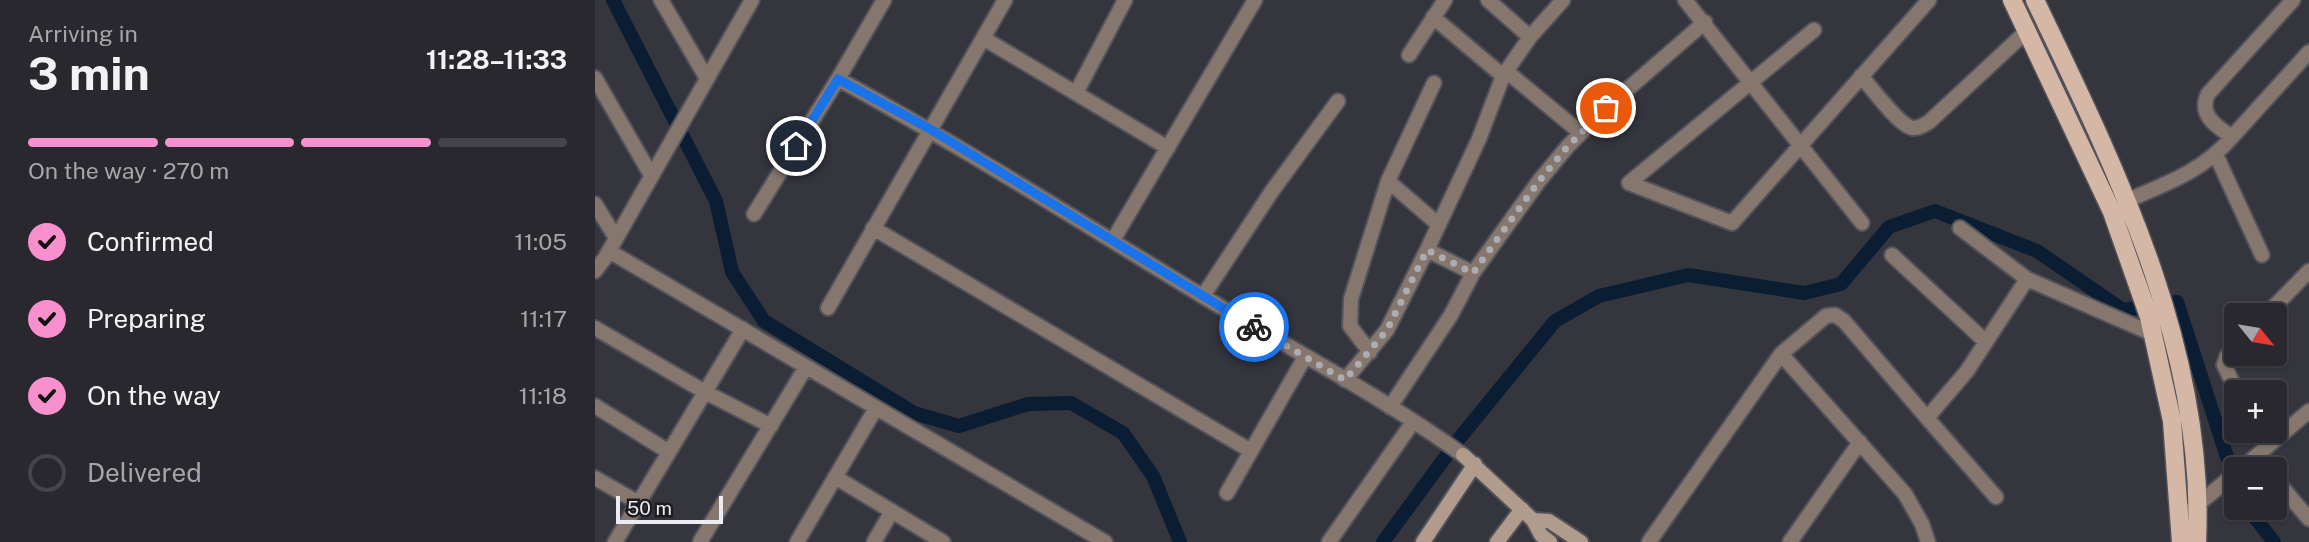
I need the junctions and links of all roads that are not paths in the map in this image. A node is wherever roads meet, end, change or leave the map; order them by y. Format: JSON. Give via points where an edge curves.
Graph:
{"nodes":[{"id":1,"x":661,"y":0,"type":"edge"},
{"id":2,"x":752,"y":0,"type":"edge"},
{"id":3,"x":884,"y":0,"type":"edge"},
{"id":4,"x":1005,"y":0,"type":"edge"},
{"id":5,"x":1125,"y":0,"type":"edge"},
{"id":6,"x":1255,"y":0,"type":"edge"},
{"id":7,"x":1445,"y":0,"type":"edge"},
{"id":8,"x":1488,"y":0,"type":"edge"},
{"id":9,"x":1685,"y":0,"type":"edge"},
{"id":10,"x":1929,"y":0,"type":"edge"},
{"id":11,"x":2012,"y":0,"type":"edge"},
{"id":12,"x":2035,"y":0,"type":"edge"},
{"id":13,"x":2293,"y":0,"type":"edge"},
{"id":14,"x":1561,"y":1,"type":"edge"},
{"id":15,"x":1433,"y":17,"type":"junction"},
{"id":16,"x":1705,"y":22,"type":"junction"},
{"id":17,"x":1814,"y":30,"type":"dead end"},
{"id":18,"x":2028,"y":30,"type":"junction"},
{"id":19,"x":1530,"y":37,"type":"junction"},
{"id":20,"x":983,"y":38,"type":"junction"},
{"id":21,"x":2309,"y":52,"type":"edge"},
{"id":22,"x":1409,"y":55,"type":"dead end"},
{"id":23,"x":1505,"y":74,"type":"junction"},
{"id":24,"x":1861,"y":76,"type":"junction"},
{"id":25,"x":706,"y":77,"type":"junction"},
{"id":26,"x":595,"y":78,"type":"edge"},
{"id":27,"x":838,"y":79,"type":"junction"},
{"id":28,"x":1751,"y":82,"type":"junction"},
{"id":29,"x":1434,"y":83,"type":"dead end"},
{"id":30,"x":1076,"y":93,"type":"junction"},
{"id":31,"x":1338,"y":101,"type":"dead end"},
{"id":32,"x":930,"y":129,"type":"junction"},
{"id":33,"x":1581,"y":133,"type":"junction"},
{"id":34,"x":2232,"y":137,"type":"junction"},
{"id":35,"x":1800,"y":146,"type":"junction"},
{"id":36,"x":1168,"y":148,"type":"junction"},
{"id":37,"x":2216,"y":155,"type":"junction"},
{"id":38,"x":651,"y":175,"type":"junction"},
{"id":39,"x":1388,"y":181,"type":"junction"},
{"id":40,"x":2128,"y":200,"type":"junction"},
{"id":41,"x":595,"y":204,"type":"edge"},
{"id":42,"x":754,"y":214,"type":"dead end"},
{"id":43,"x":1862,"y":223,"type":"dead end"},
{"id":44,"x":1439,"y":225,"type":"junction"},
{"id":45,"x":2137,"y":226,"type":"junction"},
{"id":46,"x":873,"y":228,"type":"junction"},
{"id":47,"x":1960,"y":228,"type":"dead end"},
{"id":48,"x":2120,"y":235,"type":"junction"},
{"id":49,"x":1113,"y":240,"type":"junction"},
{"id":50,"x":612,"y":244,"type":"junction"},
{"id":51,"x":1427,"y":250,"type":"junction"},
{"id":52,"x":1892,"y":255,"type":"dead end"},
{"id":53,"x":2262,"y":255,"type":"dead end"},
{"id":54,"x":595,"y":271,"type":"edge"},
{"id":55,"x":2309,"y":271,"type":"edge"},
{"id":56,"x":1473,"y":273,"type":"junction"},
{"id":57,"x":2027,"y":279,"type":"junction"},
{"id":58,"x":1203,"y":296,"type":"junction"},
{"id":59,"x":2278,"y":303,"type":"edge"},
{"id":60,"x":828,"y":308,"type":"dead end"},
{"id":61,"x":2157,"y":327,"type":"junction"},
{"id":62,"x":595,"y":328,"type":"edge"},
{"id":63,"x":743,"y":329,"type":"junction"},
{"id":64,"x":1986,"y":342,"type":"junction"},
{"id":65,"x":1370,"y":352,"type":"junction"},
{"id":66,"x":1781,"y":354,"type":"junction"},
{"id":67,"x":1305,"y":357,"type":"junction"},
{"id":68,"x":806,"y":367,"type":"junction"},
{"id":69,"x":1345,"y":380,"type":"junction"},
{"id":70,"x":705,"y":392,"type":"junction"},
{"id":71,"x":595,"y":406,"type":"edge"},
{"id":72,"x":1390,"y":407,"type":"junction"},
{"id":73,"x":876,"y":408,"type":"junction"},
{"id":74,"x":2308,"y":414,"type":"edge"},
{"id":75,"x":1927,"y":418,"type":"junction"},
{"id":76,"x":1413,"y":422,"type":"junction"},
{"id":77,"x":771,"y":426,"type":"junction"},
{"id":78,"x":1860,"y":442,"type":"junction"},
{"id":79,"x":2266,"y":443,"type":"edge"},
{"id":80,"x":2268,"y":446,"type":"junction"},
{"id":81,"x":1251,"y":451,"type":"junction"},
{"id":82,"x":669,"y":452,"type":"junction"},
{"id":83,"x":2255,"y":457,"type":"edge"},
{"id":84,"x":1469,"y":459,"type":"junction"},
{"id":85,"x":835,"y":477,"type":"junction"},
{"id":86,"x":595,"y":478,"type":"edge"},
{"id":87,"x":2224,"y":482,"type":"edge"},
{"id":88,"x":1227,"y":493,"type":"dead end"},
{"id":89,"x":2287,"y":493,"type":"edge"},
{"id":90,"x":1996,"y":497,"type":"dead end"},
{"id":91,"x":639,"y":503,"type":"junction"},
{"id":92,"x":2199,"y":504,"type":"junction"},
{"id":93,"x":1522,"y":509,"type":"junction"},
{"id":94,"x":892,"y":511,"type":"junction"},
{"id":95,"x":2181,"y":518,"type":"junction"},
{"id":96,"x":2309,"y":519,"type":"edge"},
{"id":97,"x":1533,"y":520,"type":"junction"},
{"id":98,"x":1087,"y":538,"type":"edge"},
{"id":99,"x":615,"y":542,"type":"edge"},
{"id":100,"x":700,"y":542,"type":"edge"},
{"id":101,"x":797,"y":542,"type":"edge"},
{"id":102,"x":874,"y":542,"type":"edge"},
{"id":103,"x":943,"y":542,"type":"edge"},
{"id":104,"x":1105,"y":542,"type":"edge"},
{"id":105,"x":1329,"y":542,"type":"edge"},
{"id":106,"x":1423,"y":542,"type":"edge"},
{"id":107,"x":1497,"y":542,"type":"edge"},
{"id":108,"x":1550,"y":542,"type":"edge"},
{"id":109,"x":1581,"y":542,"type":"edge"},
{"id":110,"x":1649,"y":542,"type":"edge"},
{"id":111,"x":1790,"y":542,"type":"edge"},
{"id":112,"x":1928,"y":542,"type":"edge"},
{"id":113,"x":2181,"y":542,"type":"edge"},
{"id":114,"x":2197,"y":542,"type":"edge"}],
"edges":[{"from":1,"to":25,"type":"street"},
{"from":2,"to":25,"type":"street"},
{"from":3,"to":27,"type":"street"},
{"from":4,"to":20,"type":"street"},
{"from":5,"to":30,"type":"street"},
{"from":6,"to":36,"type":"street"},
{"from":7,"to":15,"type":"street"},
{"from":8,"to":19,"type":"street"},
{"from":9,"to":16,"type":"street"},
{"from":10,"to":24,"type":"street"},
{"from":11,"to":18,"type":"main road"},
{"from":12,"to":40,"type":"main road"},
{"from":13,"to":34,"type":"street","via":[[2204,102],[2208,118]]},
{"from":14,"to":19,"type":"street"},
{"from":15,"to":22,"type":"street"},
{"from":15,"to":23,"type":"street"},
{"from":16,"to":28,"type":"street"},
{"from":16,"to":33,"type":"street"},
{"from":17,"to":28,"type":"street"},
{"from":18,"to":24,"type":"street","via":[[1921,127],[1903,123]]},
{"from":18,"to":48,"type":"main road"},
{"from":19,"to":23,"type":"street"},
{"from":20,"to":30,"type":"street"},
{"from":20,"to":32,"type":"street"},
{"from":21,"to":34,"type":"street"},
{"from":23,"to":33,"type":"street"},
{"from":23,"to":44,"type":"street"},
{"from":24,"to":35,"type":"street"},
{"from":25,"to":38,"type":"street"},
{"from":26,"to":38,"type":"street"},
{"from":27,"to":32,"type":"street"},
{"from":27,"to":42,"type":"street"},
{"from":28,"to":35,"type":"street"},
{"from":28,"to":35,"type":"street","via":[[1629,183],[1732,223]]},
{"from":29,"to":39,"type":"street"},
{"from":30,"to":36,"type":"street"},
{"from":31,"to":58,"type":"street"},
{"from":32,"to":46,"type":"street"},
{"from":32,"to":49,"type":"street"},
{"from":33,"to":56,"type":"street","via":[[1539,181]]},
{"from":34,"to":37,"type":"street"},
{"from":35,"to":43,"type":"street"},
{"from":36,"to":49,"type":"street"},
{"from":37,"to":40,"type":"street","via":[[2189,173]]},
{"from":37,"to":53,"type":"street"},
{"from":38,"to":50,"type":"street"},
{"from":39,"to":44,"type":"street"},
{"from":39,"to":65,"type":"street","via":[[1350,307],[1350,326]]},
{"from":40,"to":45,"type":"main road"},
{"from":41,"to":50,"type":"street"},
{"from":44,"to":51,"type":"street"},
{"from":45,"to":48,"type":"main road"},
{"from":45,"to":61,"type":"main road","via":[[2154,278]]},
{"from":46,"to":60,"type":"street"},
{"from":46,"to":81,"type":"street"},
{"from":47,"to":57,"type":"street"},
{"from":48,"to":61,"type":"main road"},
{"from":49,"to":58,"type":"street"},
{"from":50,"to":54,"type":"street"},
{"from":50,"to":63,"type":"street"},
{"from":51,"to":56,"type":"street"},
{"from":51,"to":65,"type":"street","via":[[1387,330]]},
{"from":52,"to":64,"type":"street"},
{"from":55,"to":59,"type":"street"},
{"from":56,"to":72,"type":"street"},
{"from":57,"to":61,"type":"street"},
{"from":57,"to":64,"type":"street"},
{"from":58,"to":67,"type":"street"},
{"from":61,"to":92,"type":"main road","via":[[2190,421]]},
{"from":61,"to":95,"type":"main road"},
{"from":62,"to":70,"type":"street"},
{"from":63,"to":68,"type":"street"},
{"from":63,"to":70,"type":"street"},
{"from":64,"to":75,"type":"street"},
{"from":65,"to":69,"type":"street"},
{"from":66,"to":75,"type":"street","via":[[1826,316],[1835,315]]},
{"from":66,"to":78,"type":"street"},
{"from":66,"to":110,"type":"street"},
{"from":67,"to":69,"type":"street"},
{"from":67,"to":81,"type":"street"},
{"from":68,"to":73,"type":"street"},
{"from":68,"to":77,"type":"street"},
{"from":69,"to":72,"type":"street"},
{"from":70,"to":77,"type":"street"},
{"from":70,"to":82,"type":"street"},
{"from":71,"to":82,"type":"street"},
{"from":72,"to":76,"type":"street"},
{"from":73,"to":85,"type":"street"},
{"from":73,"to":98,"type":"street"},
{"from":74,"to":80,"type":"street"},
{"from":75,"to":90,"type":"street"},
{"from":76,"to":84,"type":"street"},
{"from":76,"to":105,"type":"street"},
{"from":77,"to":100,"type":"street"},
{"from":78,"to":111,"type":"street"},
{"from":78,"to":112,"type":"street","via":[[1905,494]]},
{"from":79,"to":80,"type":"street"},
{"from":80,"to":83,"type":"street"},
{"from":81,"to":88,"type":"street"},
{"from":82,"to":91,"type":"street"},
{"from":84,"to":93,"type":"street"},
{"from":84,"to":106,"type":"street"},
{"from":85,"to":94,"type":"street"},
{"from":85,"to":101,"type":"street"},
{"from":86,"to":91,"type":"street"},
{"from":87,"to":92,"type":"street"},
{"from":89,"to":96,"type":"street"},
{"from":91,"to":99,"type":"street"},
{"from":92,"to":95,"type":"street"},
{"from":92,"to":114,"type":"main road"},
{"from":93,"to":97,"type":"street"},
{"from":93,"to":107,"type":"street"},
{"from":94,"to":102,"type":"street"},
{"from":94,"to":103,"type":"street"},
{"from":95,"to":113,"type":"main road"},
{"from":97,"to":108,"type":"street"},
{"from":97,"to":109,"type":"street","via":[[1549,521]]},
{"from":98,"to":104,"type":"street"}]}
